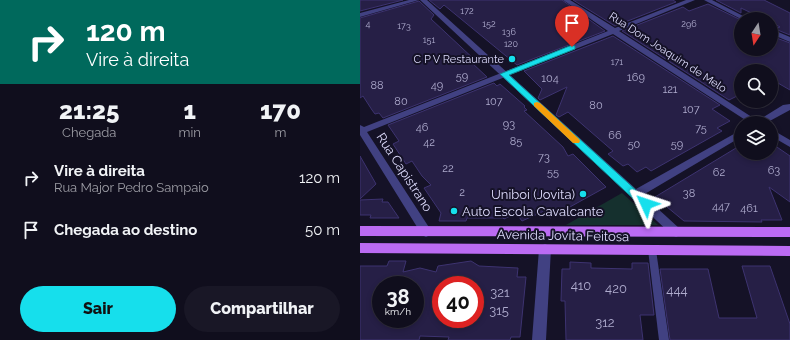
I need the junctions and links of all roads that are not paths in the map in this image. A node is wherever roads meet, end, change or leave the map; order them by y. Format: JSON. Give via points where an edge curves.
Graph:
{"nodes":[{"id":1,"x":416,"y":0,"type":"edge"},
{"id":2,"x":423,"y":0,"type":"edge"},
{"id":3,"x":566,"y":0,"type":"edge"},
{"id":4,"x":692,"y":0,"type":"edge"},
{"id":5,"x":707,"y":0,"type":"edge"},
{"id":6,"x":734,"y":13,"type":"edge"},
{"id":7,"x":360,"y":15,"type":"edge"},
{"id":8,"x":613,"y":32,"type":"junction"},
{"id":9,"x":778,"y":34,"type":"edge"},
{"id":10,"x":790,"y":40,"type":"edge"},
{"id":11,"x":504,"y":74,"type":"junction"},
{"id":12,"x":789,"y":107,"type":"edge"},
{"id":13,"x":746,"y":116,"type":"edge"},
{"id":14,"x":771,"y":116,"type":"edge"},
{"id":15,"x":361,"y":130,"type":"edge"},
{"id":16,"x":778,"y":136,"type":"edge"},
{"id":17,"x":734,"y":137,"type":"edge"},
{"id":18,"x":790,"y":144,"type":"edge"},
{"id":19,"x":635,"y":195,"type":"junction"},
{"id":20,"x":360,"y":231,"type":"edge"},
{"id":21,"x":426,"y":232,"type":"junction"},
{"id":22,"x":676,"y":232,"type":"junction"},
{"id":23,"x":790,"y":232,"type":"edge"},
{"id":24,"x":360,"y":248,"type":"edge"},
{"id":25,"x":545,"y":249,"type":"junction"},
{"id":26,"x":652,"y":250,"type":"junction"},
{"id":27,"x":790,"y":251,"type":"edge"},
{"id":28,"x":539,"y":340,"type":"edge"},
{"id":29,"x":664,"y":340,"type":"edge"}],
"edges":[{"from":1,"to":7,"type":"street"},
{"from":2,"to":11,"type":"street"},
{"from":3,"to":8,"type":"street","name":"Rua Dom Joaquim de Melo"},
{"from":4,"to":8,"type":"street"},
{"from":5,"to":6,"type":"street"},
{"from":8,"to":11,"type":"street"},
{"from":8,"to":13,"type":"street","name":"Rua Dom Joaquim de Melo"},
{"from":9,"to":10,"type":"street"},
{"from":11,"to":15,"type":"street"},
{"from":11,"to":19,"type":"street"},
{"from":12,"to":14,"type":"street"},
{"from":15,"to":21,"type":"street","name":"Rua Capistrano"},
{"from":16,"to":18,"type":"street"},
{"from":17,"to":19,"type":"street"},
{"from":19,"to":22,"type":"street"},
{"from":20,"to":21,"type":"main road","name":"Avenida Jovita Feitosa"},
{"from":21,"to":22,"type":"main road","name":"Avenida Jovita Feitosa"},
{"from":22,"to":23,"type":"main road","name":"Avenida Jovita Feitosa"},
{"from":24,"to":25,"type":"main road","name":"Avenida Jovita Feitosa"},
{"from":25,"to":26,"type":"main road","name":"Avenida Jovita Feitosa"},
{"from":25,"to":28,"type":"street"},
{"from":26,"to":27,"type":"main road","name":"Avenida Jovita Feitosa"},
{"from":26,"to":29,"type":"lane"}]}
